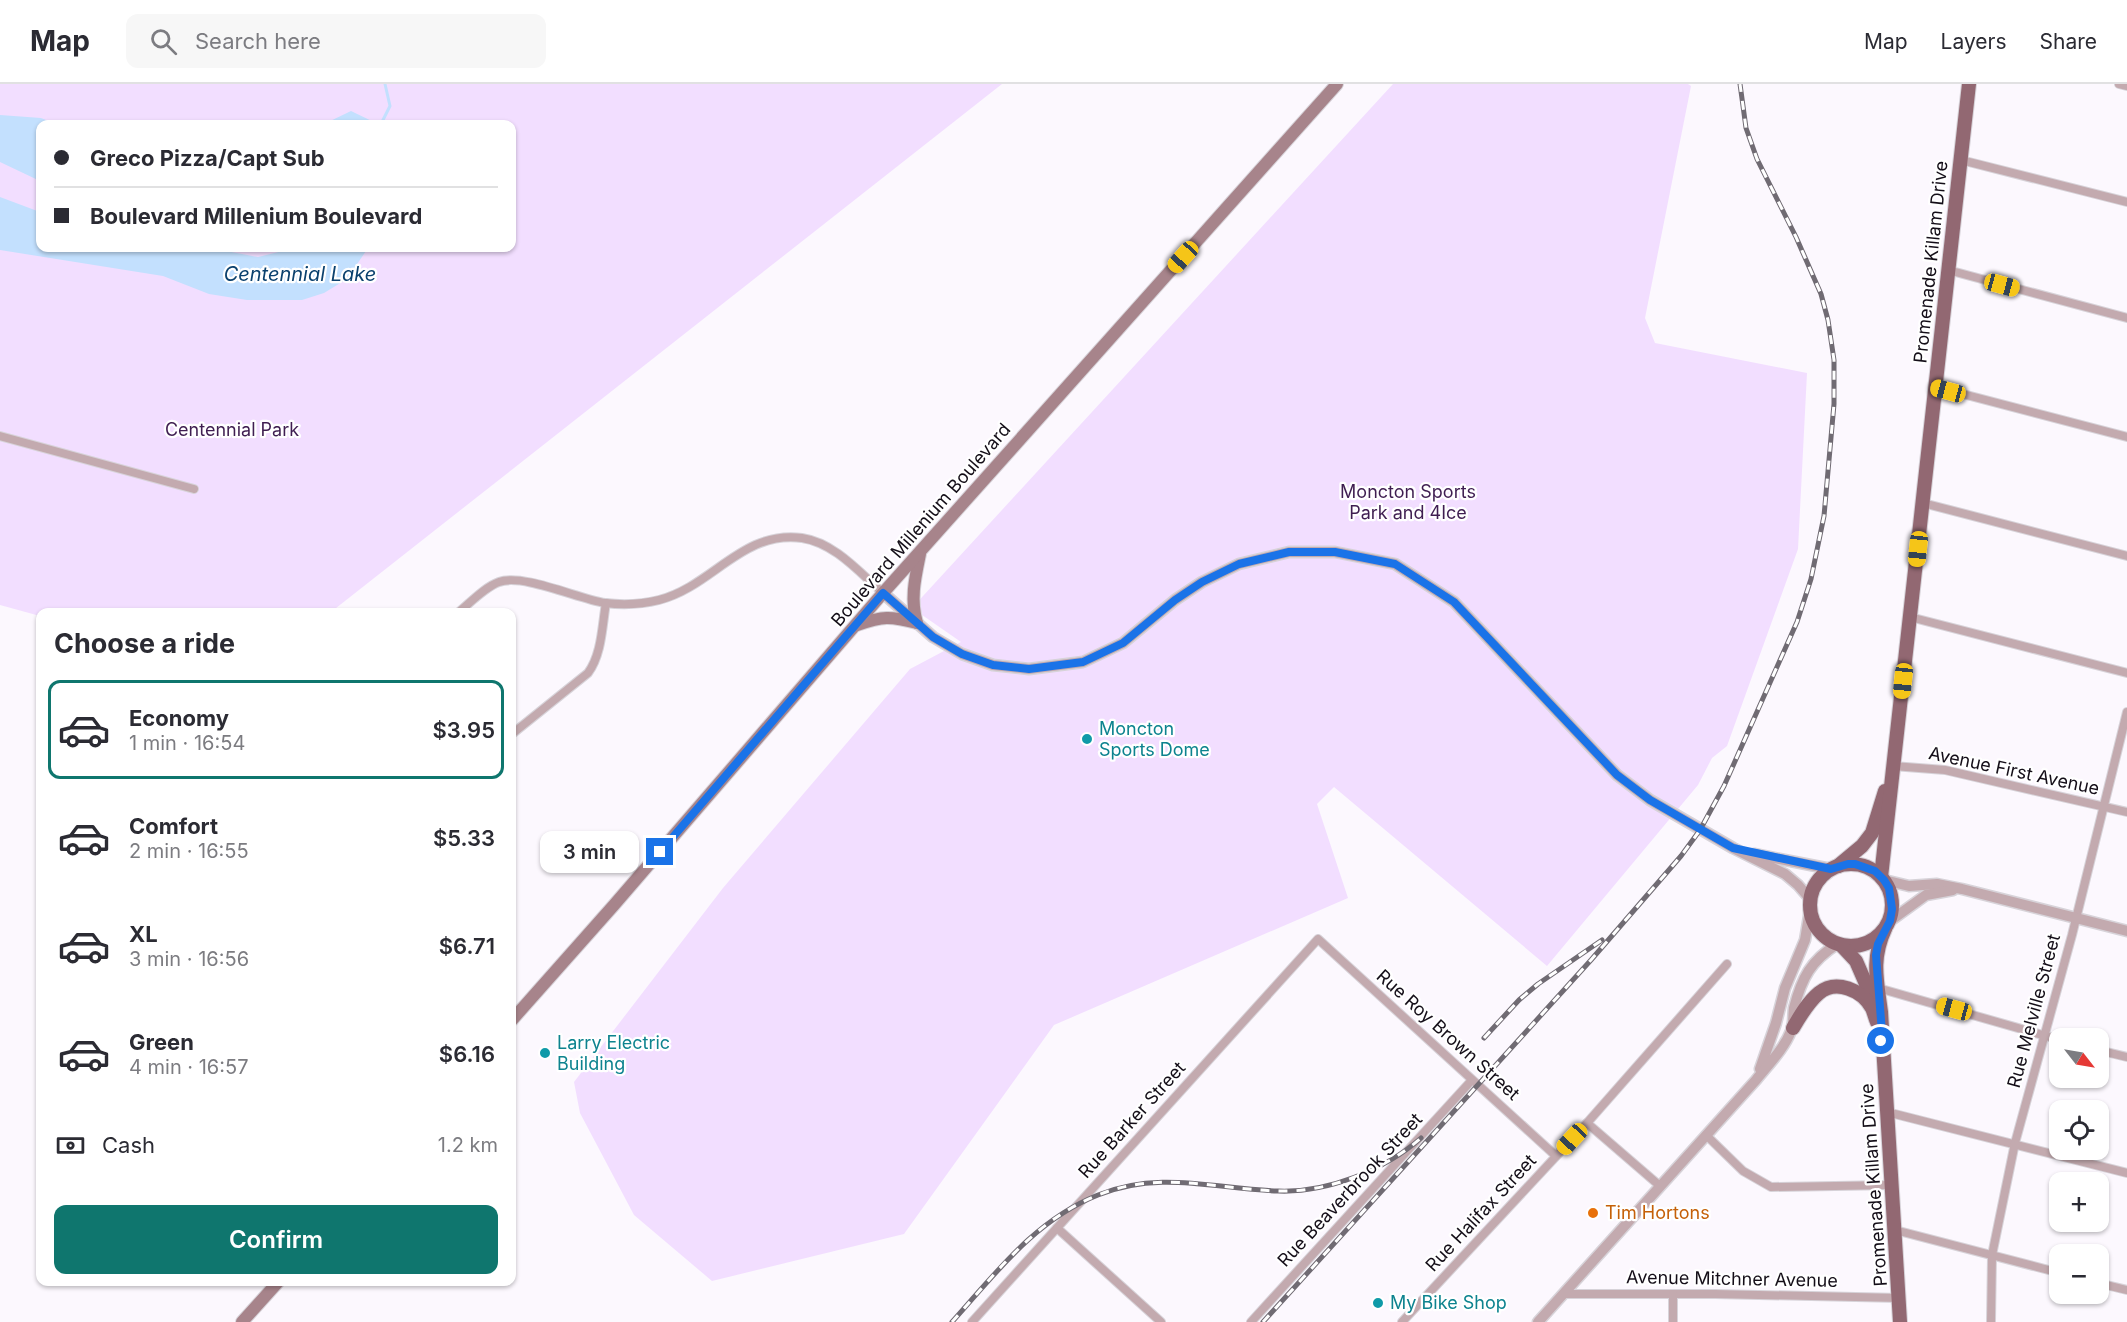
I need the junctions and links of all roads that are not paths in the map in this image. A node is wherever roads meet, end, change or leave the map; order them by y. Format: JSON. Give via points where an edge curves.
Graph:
{"nodes":[{"id":1,"x":1337,"y":84,"type":"edge"},
{"id":2,"x":1969,"y":84,"type":"edge"},
{"id":3,"x":2119,"y":84,"type":"edge"},
{"id":4,"x":2127,"y":86,"type":"edge"},
{"id":5,"x":1961,"y":160,"type":"junction"},
{"id":6,"x":2127,"y":202,"type":"edge"},
{"id":7,"x":1948,"y":270,"type":"junction"},
{"id":8,"x":2127,"y":318,"type":"edge"},
{"id":9,"x":1936,"y":387,"type":"junction"},
{"id":10,"x":0,"y":436,"type":"edge"},
{"id":11,"x":2127,"y":437,"type":"edge"},
{"id":12,"x":194,"y":489,"type":"dead end"},
{"id":13,"x":1923,"y":503,"type":"junction"},
{"id":14,"x":921,"y":551,"type":"junction"},
{"id":15,"x":2127,"y":556,"type":"edge"},
{"id":16,"x":883,"y":593,"type":"junction"},
{"id":17,"x":606,"y":603,"type":"junction"},
{"id":18,"x":464,"y":608,"type":"edge"},
{"id":19,"x":1910,"y":617,"type":"junction"},
{"id":20,"x":917,"y":623,"type":"junction"},
{"id":21,"x":856,"y":626,"type":"junction"},
{"id":22,"x":2127,"y":673,"type":"edge"},
{"id":23,"x":2127,"y":712,"type":"edge"},
{"id":24,"x":516,"y":731,"type":"edge"},
{"id":25,"x":1893,"y":766,"type":"junction"},
{"id":26,"x":2105,"y":806,"type":"junction"},
{"id":27,"x":2127,"y":812,"type":"edge"},
{"id":28,"x":1733,"y":848,"type":"junction"},
{"id":29,"x":1834,"y":868,"type":"junction"},
{"id":30,"x":1882,"y":878,"type":"junction"},
{"id":31,"x":1962,"y":889,"type":"junction"},
{"id":32,"x":1811,"y":905,"type":"junction"},
{"id":33,"x":2076,"y":918,"type":"junction"},
{"id":34,"x":1887,"y":925,"type":"junction"},
{"id":35,"x":2127,"y":931,"type":"edge"},
{"id":36,"x":1318,"y":939,"type":"joint"},
{"id":37,"x":1839,"y":945,"type":"junction"},
{"id":38,"x":1727,"y":964,"type":"dead end"},
{"id":39,"x":1878,"y":988,"type":"junction"},
{"id":40,"x":516,"y":1015,"type":"edge"},
{"id":41,"x":1878,"y":1026,"type":"junction"},
{"id":42,"x":1793,"y":1028,"type":"junction"},
{"id":43,"x":2044,"y":1036,"type":"junction"},
{"id":44,"x":2049,"y":1037,"type":"edge"},
{"id":45,"x":1883,"y":1046,"type":"junction"},
{"id":46,"x":2109,"y":1053,"type":"edge"},
{"id":47,"x":2127,"y":1057,"type":"edge"},
{"id":48,"x":1472,"y":1080,"type":"junction"},
{"id":49,"x":1756,"y":1080,"type":"junction"},
{"id":50,"x":1887,"y":1112,"type":"junction"},
{"id":51,"x":1587,"y":1123,"type":"junction"},
{"id":52,"x":1706,"y":1136,"type":"junction"},
{"id":53,"x":2015,"y":1143,"type":"junction"},
{"id":54,"x":1556,"y":1156,"type":"junction"},
{"id":55,"x":2127,"y":1173,"type":"edge"},
{"id":56,"x":1892,"y":1185,"type":"junction"},
{"id":57,"x":1660,"y":1186,"type":"junction"},
{"id":58,"x":1057,"y":1228,"type":"junction"},
{"id":59,"x":1895,"y":1230,"type":"junction"},
{"id":60,"x":1992,"y":1255,"type":"junction"},
{"id":61,"x":2049,"y":1270,"type":"edge"},
{"id":62,"x":2109,"y":1285,"type":"edge"},
{"id":63,"x":274,"y":1286,"type":"edge"},
{"id":64,"x":2127,"y":1290,"type":"edge"},
{"id":65,"x":1563,"y":1294,"type":"junction"},
{"id":66,"x":1673,"y":1294,"type":"junction"},
{"id":67,"x":1900,"y":1298,"type":"junction"},
{"id":68,"x":242,"y":1322,"type":"edge"},
{"id":69,"x":972,"y":1322,"type":"edge"},
{"id":70,"x":1161,"y":1322,"type":"edge"},
{"id":71,"x":1251,"y":1322,"type":"edge"},
{"id":72,"x":1402,"y":1322,"type":"edge"},
{"id":73,"x":1538,"y":1322,"type":"edge"},
{"id":74,"x":1673,"y":1322,"type":"edge"},
{"id":75,"x":1900,"y":1322,"type":"edge"},
{"id":76,"x":1991,"y":1322,"type":"edge"}],
"edges":[{"from":1,"to":14,"type":"main road","name":"Boulevard Millenium Boulevard"},
{"from":2,"to":5,"type":"main road","name":"Promenade Killam Drive"},
{"from":3,"to":4,"type":"street"},
{"from":5,"to":6,"type":"street"},
{"from":5,"to":7,"type":"main road","name":"Promenade Killam Drive"},
{"from":7,"to":8,"type":"street"},
{"from":7,"to":9,"type":"main road","name":"Promenade Killam Drive"},
{"from":9,"to":11,"type":"street"},
{"from":9,"to":13,"type":"main road","name":"Promenade Killam Drive"},
{"from":10,"to":12,"type":"street"},
{"from":13,"to":15,"type":"street"},
{"from":13,"to":19,"type":"main road","name":"Promenade Killam Drive"},
{"from":14,"to":16,"type":"main road","name":"Boulevard Millenium Boulevard"},
{"from":14,"to":20,"type":"main road","via":[[912,598]]},
{"from":16,"to":17,"type":"street","via":[[823,545],[804,538],[783,537],[743,550],[678,593],[635,604]]},
{"from":16,"to":20,"type":"street"},
{"from":16,"to":21,"type":"main road","name":"Boulevard Millenium Boulevard"},
{"from":17,"to":18,"type":"street","via":[[520,580],[501,581]]},
{"from":17,"to":24,"type":"street","via":[[594,666]]},
{"from":19,"to":22,"type":"street"},
{"from":19,"to":25,"type":"main road","name":"Promenade Killam Drive"},
{"from":20,"to":21,"type":"main road","via":[[879,617]]},
{"from":20,"to":28,"type":"street","via":[[962,654],[993,665],[1029,669],[1083,662],[1123,643],[1175,600],[1239,564],[1289,552],[1335,552],[1395,564],[1454,602],[1617,775],[1650,800]]},
{"from":21,"to":40,"type":"main road","name":"Boulevard Millenium Boulevard"},
{"from":23,"to":26,"type":"street","name":"Rue Melville Street"},
{"from":25,"to":26,"type":"street","name":"Avenue First Avenue","via":[[1945,770]]},
{"from":25,"to":29,"type":"main road","name":"Promenade Killam Drive","via":[[1872,833]]},
{"from":25,"to":30,"type":"main road","name":"Promenade Killam Drive"},
{"from":26,"to":27,"type":"street","name":"Avenue First Avenue"},
{"from":26,"to":33,"type":"street","name":"Rue Melville Street"},
{"from":28,"to":29,"type":"street"},
{"from":28,"to":32,"type":"street","via":[[1785,874]]},
{"from":29,"to":30,"type":"main road","via":[[1855,864]]},
{"from":29,"to":32,"type":"main road","via":[[1818,882]]},
{"from":30,"to":31,"type":"street","via":[[1909,886],[1937,884]]},
{"from":30,"to":34,"type":"main road","via":[[1892,898]]},
{"from":31,"to":33,"type":"street"},
{"from":31,"to":34,"type":"street","via":[[1926,895]]},
{"from":32,"to":37,"type":"main road","via":[[1816,927]]},
{"from":32,"to":49,"type":"street","via":[[1805,940],[1785,988]]},
{"from":33,"to":35,"type":"street"},
{"from":33,"to":43,"type":"street","name":"Rue Melville Street"},
{"from":34,"to":37,"type":"main road","via":[[1869,943]]},
{"from":34,"to":39,"type":"main road","name":"Promenade Killam Drive","via":[[1876,955]]},
{"from":36,"to":48,"type":"street","name":"Rue Roy Brown Street"},
{"from":36,"to":58,"type":"street","name":"Rue Barker Street"},
{"from":37,"to":41,"type":"main road","name":"Promenade Killam Drive","via":[[1856,961],[1868,986]]},
{"from":37,"to":42,"type":"street","via":[[1814,961],[1807,971],[1794,1009]]},
{"from":38,"to":51,"type":"street","name":"Rue Halifax Street"},
{"from":39,"to":43,"type":"street"},
{"from":39,"to":45,"type":"main road","name":"Promenade Killam Drive"},
{"from":41,"to":42,"type":"main road","via":[[1872,1008],[1858,993],[1846,987],[1831,987],[1817,994]]},
{"from":41,"to":45,"type":"main road","name":"Promenade Killam Drive"},
{"from":42,"to":49,"type":"street"},
{"from":43,"to":44,"type":"street"},
{"from":43,"to":53,"type":"street","name":"Rue Melville Street"},
{"from":45,"to":50,"type":"main road","name":"Promenade Killam Drive"},
{"from":46,"to":47,"type":"street"},
{"from":48,"to":54,"type":"street","name":"Rue Roy Brown Street"},
{"from":48,"to":71,"type":"street","name":"Rue Beaverbrook Street"},
{"from":49,"to":52,"type":"street"},
{"from":50,"to":53,"type":"street"},
{"from":50,"to":56,"type":"main road","name":"Promenade Killam Drive"},
{"from":51,"to":54,"type":"street","name":"Rue Halifax Street"},
{"from":51,"to":57,"type":"street"},
{"from":52,"to":56,"type":"street","via":[[1743,1171],[1771,1187]]},
{"from":52,"to":57,"type":"street"},
{"from":53,"to":55,"type":"street"},
{"from":53,"to":60,"type":"street","name":"Rue Melville Street"},
{"from":54,"to":72,"type":"street","name":"Rue Halifax Street"},
{"from":56,"to":59,"type":"main road","name":"Promenade Killam Drive"},
{"from":57,"to":65,"type":"street"},
{"from":58,"to":69,"type":"street","name":"Rue Barker Street"},
{"from":58,"to":70,"type":"street"},
{"from":59,"to":60,"type":"street"},
{"from":59,"to":67,"type":"main road","name":"Promenade Killam Drive"},
{"from":60,"to":61,"type":"street"},
{"from":60,"to":76,"type":"street","name":"Rue Melville Street"},
{"from":62,"to":64,"type":"street"},
{"from":63,"to":68,"type":"main road"},
{"from":65,"to":66,"type":"street","name":"Avenue Mitchner Avenue"},
{"from":65,"to":73,"type":"street"},
{"from":66,"to":67,"type":"street","name":"Avenue Mitchner Avenue"},
{"from":66,"to":74,"type":"street"},
{"from":67,"to":75,"type":"main road","name":"Promenade Killam Drive"}]}
